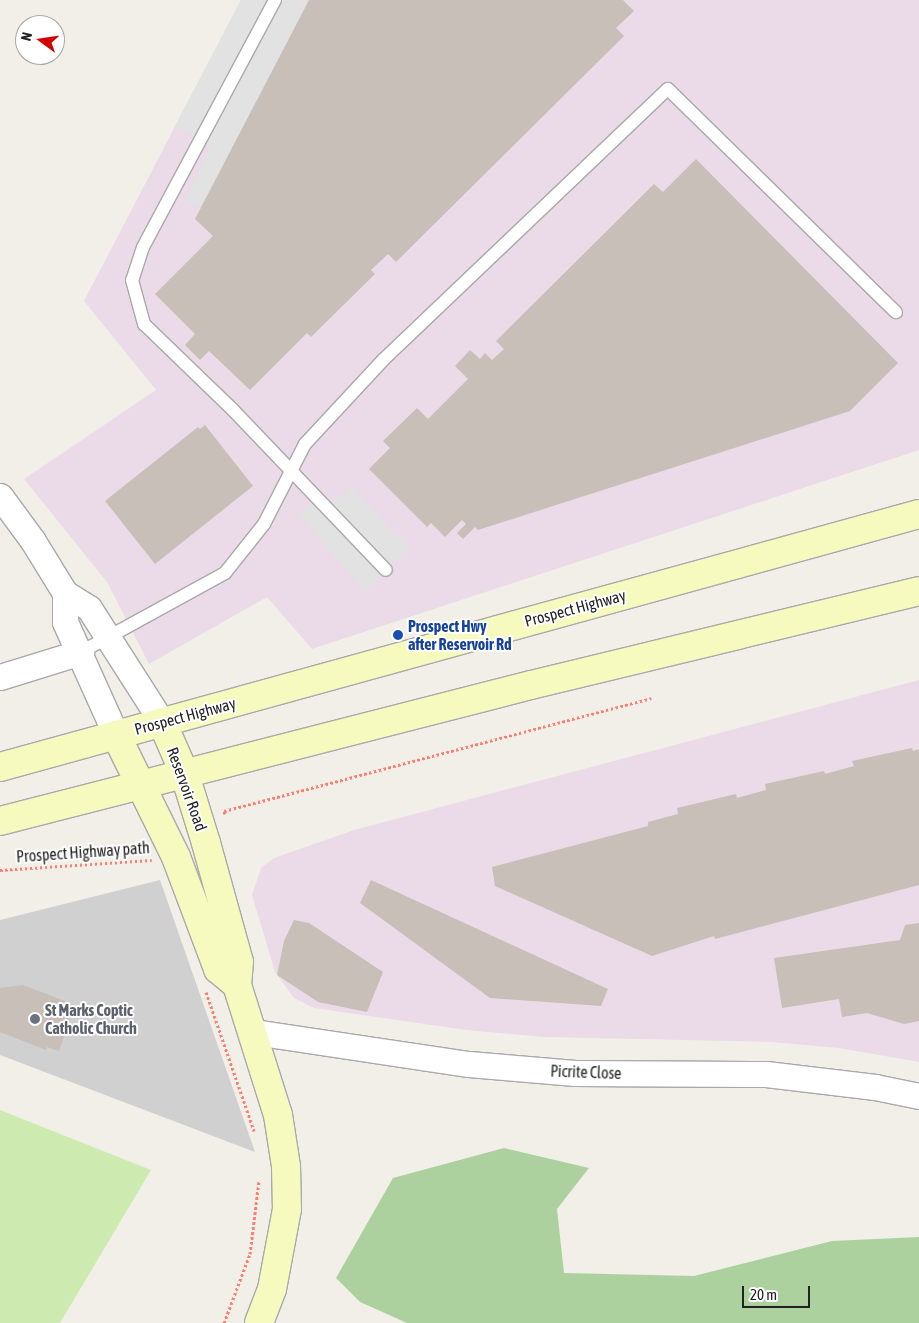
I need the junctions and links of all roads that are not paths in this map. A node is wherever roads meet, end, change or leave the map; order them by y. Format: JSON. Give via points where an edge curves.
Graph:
{"nodes":[{"id":1,"x":275,"y":0,"type":"edge"},
{"id":2,"x":896,"y":312,"type":"dead end"},
{"id":3,"x":292,"y":470,"type":"junction"},
{"id":4,"x":0,"y":496,"type":"edge"},
{"id":5,"x":919,"y":514,"type":"edge"},
{"id":6,"x":386,"y":570,"type":"dead end"},
{"id":7,"x":919,"y":591,"type":"edge"},
{"id":8,"x":64,"y":593,"type":"junction"},
{"id":9,"x":108,"y":638,"type":"junction"},
{"id":10,"x":81,"y":652,"type":"junction"},
{"id":11,"x":0,"y":677,"type":"edge"},
{"id":12,"x":162,"y":722,"type":"junction"},
{"id":13,"x":116,"y":735,"type":"junction"},
{"id":14,"x":0,"y":767,"type":"edge"},
{"id":15,"x":185,"y":775,"type":"junction"},
{"id":16,"x":142,"y":786,"type":"junction"},
{"id":17,"x":0,"y":821,"type":"edge"},
{"id":18,"x":237,"y":985,"type":"junction"},
{"id":19,"x":254,"y":1032,"type":"junction"},
{"id":20,"x":919,"y":1096,"type":"edge"},
{"id":21,"x":259,"y":1323,"type":"edge"}],
"edges":[{"from":1,"to":3,"type":"lane","via":[[143,247],[132,280],[144,324]]},
{"from":2,"to":3,"type":"lane","via":[[668,89],[383,360],[305,444]]},
{"from":3,"to":6,"type":"lane"},
{"from":3,"to":9,"type":"lane","via":[[264,524],[226,573]]},
{"from":4,"to":8,"type":"street","name":"Reservoir Road","via":[[33,541]]},
{"from":5,"to":12,"type":"main road","name":"Prospect Highway"},
{"from":7,"to":15,"type":"main road","via":[[531,684]]},
{"from":8,"to":9,"type":"street","name":"Reservoir Road","via":[[89,608]]},
{"from":8,"to":10,"type":"street","name":"Reservoir Road","via":[[65,622]]},
{"from":9,"to":10,"type":"lane"},
{"from":9,"to":12,"type":"street","name":"Reservoir Road"},
{"from":10,"to":11,"type":"street"},
{"from":10,"to":13,"type":"street","name":"Reservoir Road"},
{"from":12,"to":13,"type":"main road","name":"Prospect Highway"},
{"from":12,"to":15,"type":"main road","name":"Reservoir Road"},
{"from":13,"to":14,"type":"main road","name":"Prospect Highway"},
{"from":13,"to":16,"type":"main road","name":"Reservoir Road"},
{"from":15,"to":16,"type":"main road"},
{"from":15,"to":18,"type":"main road","name":"Reservoir Road","via":[[240,962]]},
{"from":16,"to":17,"type":"main road"},
{"from":16,"to":18,"type":"main road","name":"Reservoir Road","via":[[176,856],[218,970]]},
{"from":18,"to":19,"type":"main road","name":"Reservoir Road"},
{"from":19,"to":20,"type":"street","name":"Picrite Close","via":[[468,1064],[575,1073],[766,1074]]},
{"from":19,"to":21,"type":"main road","name":"Reservoir Road","via":[[278,1115],[286,1166],[287,1209],[272,1289]]}]}
